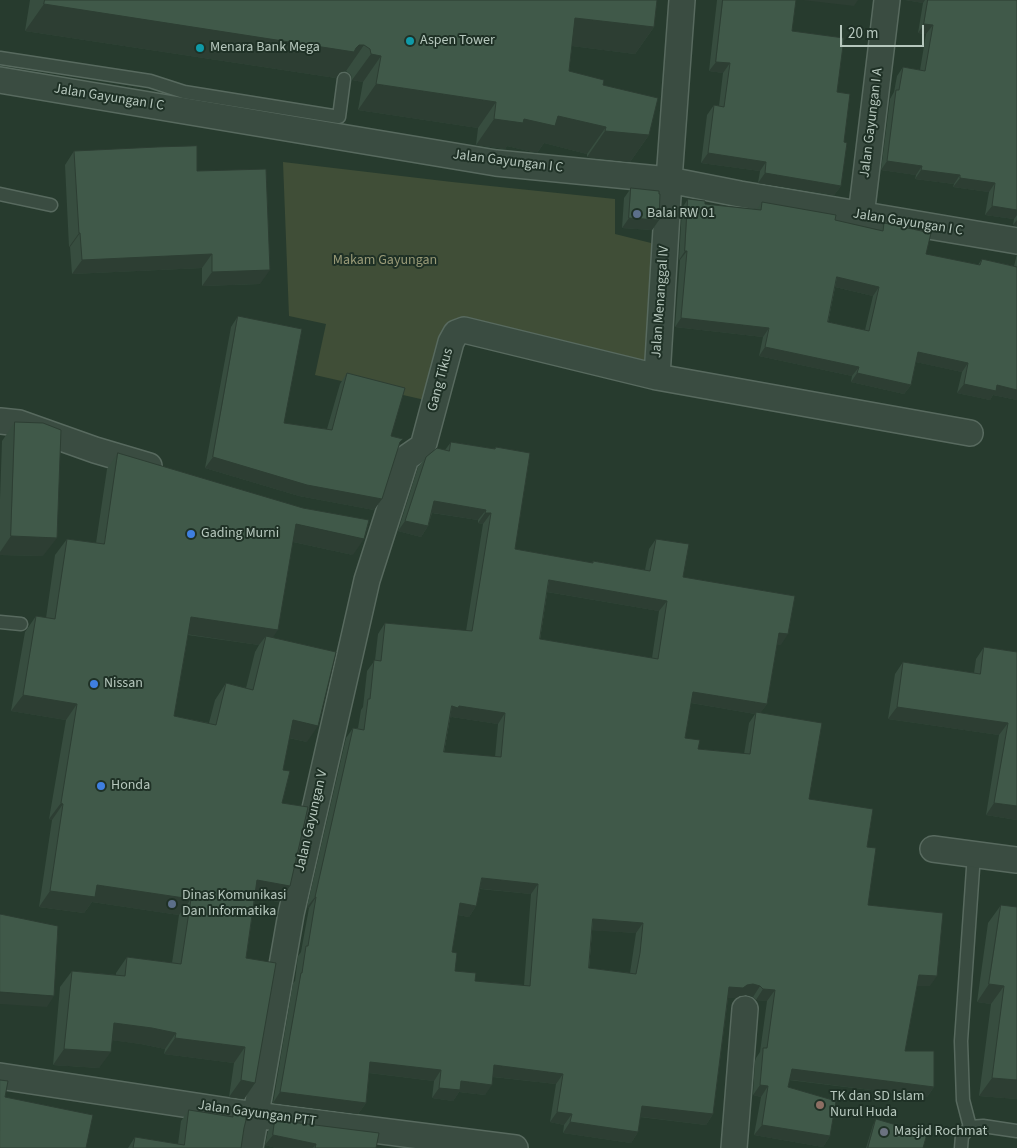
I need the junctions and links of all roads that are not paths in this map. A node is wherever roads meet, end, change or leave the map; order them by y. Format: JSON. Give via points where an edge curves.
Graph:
{"nodes":[{"id":1,"x":682,"y":0,"type":"edge"},
{"id":2,"x":887,"y":0,"type":"edge"},
{"id":3,"x":0,"y":58,"type":"edge"},
{"id":4,"x":344,"y":79,"type":"edge"},
{"id":5,"x":0,"y":80,"type":"edge"},
{"id":6,"x":669,"y":180,"type":"junction"},
{"id":7,"x":0,"y":194,"type":"edge"},
{"id":8,"x":51,"y":205,"type":"dead end"},
{"id":9,"x":860,"y":216,"type":"junction"},
{"id":10,"x":1017,"y":241,"type":"edge"},
{"id":11,"x":657,"y":377,"type":"junction"},
{"id":12,"x":0,"y":421,"type":"edge"},
{"id":13,"x":970,"y":433,"type":"dead end"},
{"id":14,"x":168,"y":471,"type":"edge"},
{"id":15,"x":372,"y":526,"type":"joint"},
{"id":16,"x":0,"y":622,"type":"edge"},
{"id":17,"x":21,"y":624,"type":"dead end"},
{"id":18,"x":933,"y":849,"type":"dead end"},
{"id":19,"x":974,"y":854,"type":"junction"},
{"id":20,"x":1017,"y":860,"type":"edge"},
{"id":21,"x":745,"y":1009,"type":"dead end"},
{"id":22,"x":0,"y":1076,"type":"edge"},
{"id":23,"x":256,"y":1115,"type":"junction"},
{"id":24,"x":970,"y":1127,"type":"junction"},
{"id":25,"x":1017,"y":1131,"type":"edge"},
{"id":26,"x":454,"y":1144,"type":"edge"},
{"id":27,"x":250,"y":1148,"type":"edge"},
{"id":28,"x":515,"y":1148,"type":"edge"},
{"id":29,"x":734,"y":1148,"type":"edge"},
{"id":30,"x":961,"y":1148,"type":"edge"}],
"edges":[{"from":1,"to":6,"type":"street","name":"Jalan Menanggal IV"},
{"from":2,"to":9,"type":"street","name":"Jalan Gayungan I A"},
{"from":3,"to":4,"type":"lane","via":[[150,81],[184,92],[339,117]]},
{"from":5,"to":6,"type":"street","name":"Jalan Gayungan I C","via":[[496,163]]},
{"from":6,"to":9,"type":"street","name":"Jalan Gayungan I C"},
{"from":6,"to":11,"type":"street","name":"Jalan Menanggal IV"},
{"from":7,"to":8,"type":"lane"},
{"from":9,"to":10,"type":"street","name":"Jalan Gayungan I C"},
{"from":11,"to":13,"type":"street","name":"Jalan Menanggal IV"},
{"from":11,"to":15,"type":"street","name":"Gang Tikus","via":[[464,330],[456,333],[424,443],[406,458]]},
{"from":12,"to":14,"type":"street","via":[[19,423],[94,450]]},
{"from":15,"to":23,"type":"street","name":"Jalan Gayungan V","via":[[368,580],[291,914]]},
{"from":16,"to":17,"type":"lane"},
{"from":18,"to":19,"type":"street"},
{"from":19,"to":20,"type":"street"},
{"from":19,"to":24,"type":"lane","via":[[961,1040],[962,1100]]},
{"from":21,"to":29,"type":"street"},
{"from":22,"to":23,"type":"street","name":"Jalan Gayungan PTT"},
{"from":23,"to":26,"type":"street","name":"Jalan Gayungan PTT"},
{"from":23,"to":27,"type":"street","name":"Jalan Gayungan V"},
{"from":24,"to":25,"type":"lane"},
{"from":24,"to":30,"type":"lane","via":[[962,1136]]},
{"from":26,"to":28,"type":"street","name":"Jalan Gayungan PTT"}]}
